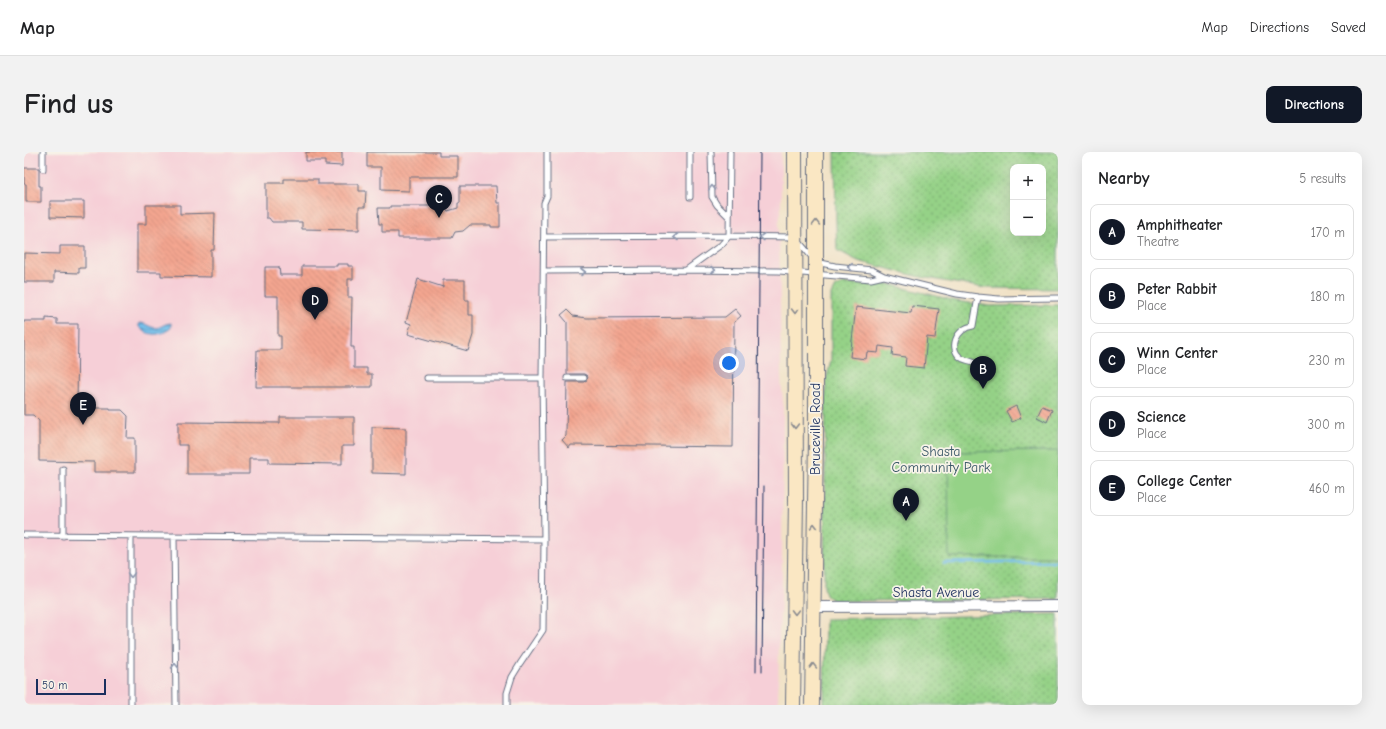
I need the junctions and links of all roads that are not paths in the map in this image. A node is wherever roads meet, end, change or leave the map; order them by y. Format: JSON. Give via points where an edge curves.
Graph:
{"nodes":[{"id":1,"x":44,"y":152,"type":"edge"},
{"id":2,"x":547,"y":152,"type":"edge"},
{"id":3,"x":690,"y":152,"type":"edge"},
{"id":4,"x":711,"y":152,"type":"edge"},
{"id":5,"x":730,"y":152,"type":"edge"},
{"id":6,"x":795,"y":152,"type":"edge"},
{"id":7,"x":816,"y":152,"type":"edge"},
{"id":8,"x":44,"y":169,"type":"dead end"},
{"id":9,"x":690,"y":197,"type":"dead end"},
{"id":10,"x":730,"y":217,"type":"junction"},
{"id":11,"x":730,"y":236,"type":"junction"},
{"id":12,"x":544,"y":237,"type":"junction"},
{"id":13,"x":795,"y":237,"type":"junction"},
{"id":14,"x":816,"y":269,"type":"junction"},
{"id":15,"x":686,"y":270,"type":"junction"},
{"id":16,"x":544,"y":271,"type":"junction"},
{"id":17,"x":795,"y":272,"type":"junction"},
{"id":18,"x":884,"y":276,"type":"junction"},
{"id":19,"x":978,"y":297,"type":"junction"},
{"id":20,"x":1058,"y":298,"type":"edge"},
{"id":21,"x":972,"y":362,"type":"dead end"},
{"id":22,"x":426,"y":378,"type":"dead end"},
{"id":23,"x":542,"y":378,"type":"junction"},
{"id":24,"x":567,"y":378,"type":"dead end"},
{"id":25,"x":584,"y":378,"type":"dead end"},
{"id":26,"x":63,"y":469,"type":"dead end"},
{"id":27,"x":796,"y":498,"type":"junction"},
{"id":28,"x":24,"y":535,"type":"edge"},
{"id":29,"x":63,"y":536,"type":"junction"},
{"id":30,"x":131,"y":536,"type":"junction"},
{"id":31,"x":174,"y":536,"type":"junction"},
{"id":32,"x":544,"y":539,"type":"junction"},
{"id":33,"x":1058,"y":606,"type":"edge"},
{"id":34,"x":813,"y":607,"type":"junction"},
{"id":35,"x":132,"y":705,"type":"edge"},
{"id":36,"x":176,"y":705,"type":"edge"},
{"id":37,"x":507,"y":705,"type":"edge"},
{"id":38,"x":794,"y":705,"type":"edge"},
{"id":39,"x":812,"y":705,"type":"edge"}],
"edges":[{"from":1,"to":8,"type":"lane"},
{"from":2,"to":12,"type":"lane"},
{"from":3,"to":9,"type":"lane"},
{"from":10,"to":4,"type":"lane","one_way":true,"via":[[712,197]]},
{"from":5,"to":10,"type":"lane"},
{"from":6,"to":13,"type":"main road","name":"Bruceville Road"},
{"from":14,"to":7,"type":"main road","name":"Bruceville Road","one_way":true},
{"from":10,"to":11,"type":"lane"},
{"from":11,"to":12,"type":"lane","one_way":true},
{"from":13,"to":11,"type":"lane","one_way":true},
{"from":11,"to":15,"type":"lane"},
{"from":12,"to":16,"type":"lane"},
{"from":13,"to":14,"type":"lane"},
{"from":13,"to":17,"type":"main road","name":"Bruceville Road"},
{"from":14,"to":17,"type":"lane"},
{"from":14,"to":18,"type":"lane","via":[[871,279]]},
{"from":18,"to":14,"type":"lane","one_way":true,"via":[[872,270],[835,266]]},
{"from":34,"to":14,"type":"main road","name":"Bruceville Road","one_way":true},
{"from":16,"to":15,"type":"lane","one_way":true},
{"from":15,"to":17,"type":"lane","one_way":true},
{"from":16,"to":23,"type":"lane"},
{"from":17,"to":27,"type":"main road","name":"Bruceville Road","one_way":true},
{"from":18,"to":19,"type":"lane"},
{"from":19,"to":20,"type":"lane"},
{"from":19,"to":21,"type":"lane","via":[[973,326],[960,332],[955,346],[963,359]]},
{"from":22,"to":23,"type":"lane"},
{"from":23,"to":32,"type":"lane"},
{"from":24,"to":25,"type":"lane"},
{"from":26,"to":29,"type":"lane"},
{"from":27,"to":34,"type":"main road","via":[[803,510],[804,521],[805,603]]},
{"from":27,"to":38,"type":"main road","name":"Bruceville Road","one_way":true},
{"from":28,"to":29,"type":"lane"},
{"from":29,"to":30,"type":"lane"},
{"from":30,"to":31,"type":"lane"},
{"from":30,"to":35,"type":"lane","one_way":true},
{"from":31,"to":32,"type":"lane"},
{"from":36,"to":31,"type":"lane","one_way":true},
{"from":32,"to":37,"type":"lane","via":[[543,630],[512,677]]},
{"from":33,"to":34,"type":"street","name":"Shasta Avenue"},
{"from":39,"to":34,"type":"main road","name":"Bruceville Road","one_way":true}]}
